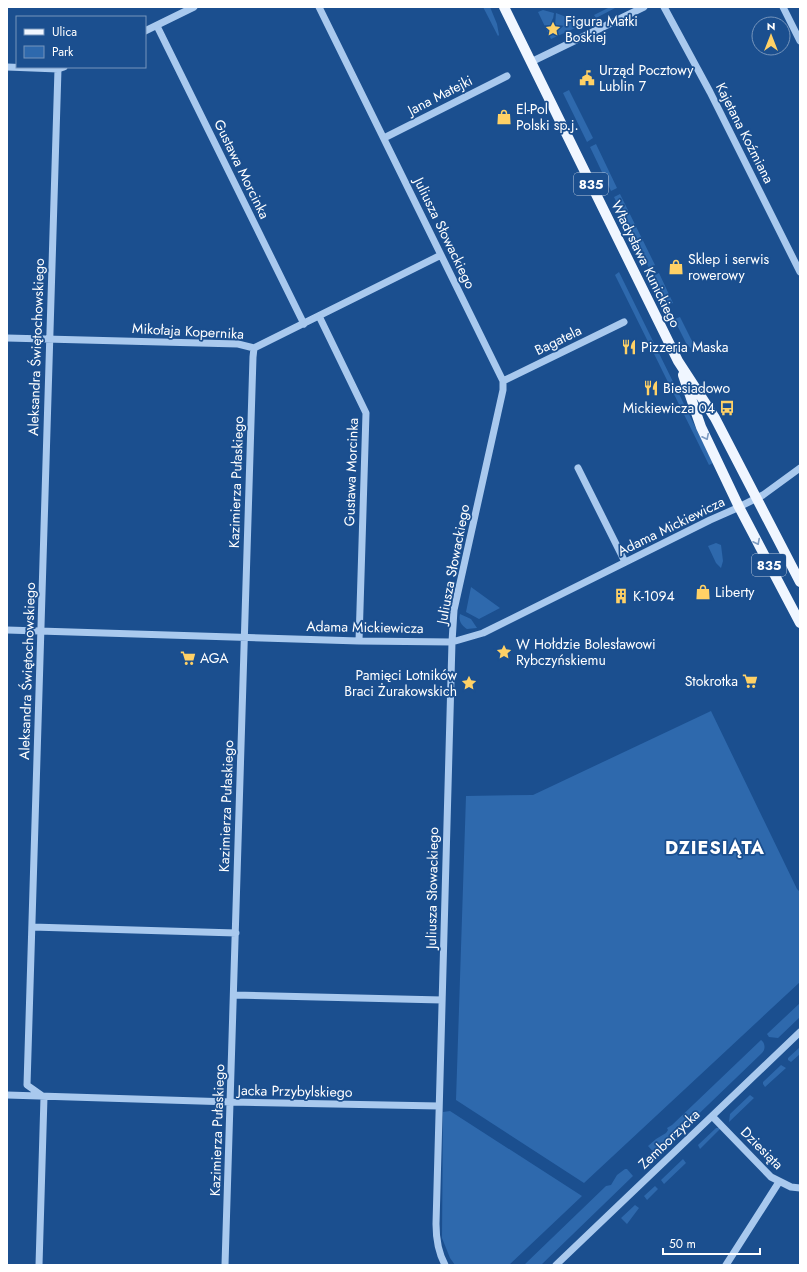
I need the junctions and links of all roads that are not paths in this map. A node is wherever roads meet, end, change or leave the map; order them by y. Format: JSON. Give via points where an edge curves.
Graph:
{"nodes":[{"id":1,"x":194,"y":7,"type":"edge"},
{"id":2,"x":319,"y":7,"type":"edge"},
{"id":3,"x":504,"y":7,"type":"edge"},
{"id":4,"x":644,"y":7,"type":"edge"},
{"id":5,"x":664,"y":7,"type":"edge"},
{"id":6,"x":783,"y":7,"type":"edge"},
{"id":7,"x":157,"y":26,"type":"junction"},
{"id":8,"x":146,"y":31,"type":"edge"},
{"id":9,"x":800,"y":41,"type":"edge"},
{"id":10,"x":531,"y":62,"type":"junction"},
{"id":11,"x":61,"y":68,"type":"edge"},
{"id":12,"x":507,"y":76,"type":"dead end"},
{"id":13,"x":384,"y":138,"type":"junction"},
{"id":14,"x":441,"y":256,"type":"junction"},
{"id":15,"x":800,"y":272,"type":"edge"},
{"id":16,"x":319,"y":316,"type":"junction"},
{"id":17,"x":624,"y":322,"type":"dead end"},
{"id":18,"x":304,"y":324,"type":"junction"},
{"id":19,"x":7,"y":338,"type":"edge"},
{"id":20,"x":49,"y":339,"type":"junction"},
{"id":21,"x":254,"y":348,"type":"junction"},
{"id":22,"x":678,"y":361,"type":"junction"},
{"id":23,"x":502,"y":381,"type":"junction"},
{"id":24,"x":578,"y":468,"type":"dead end"},
{"id":25,"x":800,"y":468,"type":"edge"},
{"id":26,"x":757,"y":498,"type":"junction"},
{"id":27,"x":739,"y":507,"type":"junction"},
{"id":28,"x":625,"y":562,"type":"junction"},
{"id":29,"x":800,"y":582,"type":"edge"},
{"id":30,"x":800,"y":623,"type":"edge"},
{"id":31,"x":7,"y":630,"type":"edge"},
{"id":32,"x":41,"y":631,"type":"junction"},
{"id":33,"x":244,"y":637,"type":"junction"},
{"id":34,"x":359,"y":641,"type":"junction"},
{"id":35,"x":452,"y":642,"type":"junction"},
{"id":36,"x":32,"y":927,"type":"junction"},
{"id":37,"x":236,"y":933,"type":"junction"},
{"id":38,"x":234,"y":995,"type":"junction"},
{"id":39,"x":442,"y":1000,"type":"junction"},
{"id":40,"x":800,"y":1032,"type":"edge"},
{"id":41,"x":7,"y":1095,"type":"edge"},
{"id":42,"x":44,"y":1097,"type":"junction"},
{"id":43,"x":231,"y":1102,"type":"junction"},
{"id":44,"x":439,"y":1106,"type":"junction"},
{"id":45,"x":712,"y":1116,"type":"junction"},
{"id":46,"x":779,"y":1182,"type":"junction"},
{"id":47,"x":800,"y":1188,"type":"edge"},
{"id":48,"x":39,"y":1265,"type":"edge"},
{"id":49,"x":225,"y":1265,"type":"edge"},
{"id":50,"x":445,"y":1265,"type":"edge"},
{"id":51,"x":556,"y":1265,"type":"edge"},
{"id":52,"x":726,"y":1265,"type":"edge"}],
"edges":[{"from":1,"to":7,"type":"street"},
{"from":2,"to":13,"type":"street","name":"Juliusza Słowackiego"},
{"from":3,"to":10,"type":"main road","name":"Władysława Kunickiego","number":"835"},
{"from":4,"to":10,"type":"street"},
{"from":5,"to":15,"type":"street","name":"Kajetana Koźmiana","via":[[710,92]]},
{"from":6,"to":9,"type":"street"},
{"from":7,"to":8,"type":"street"},
{"from":7,"to":18,"type":"street","name":"Gustawa Morcinka"},
{"from":10,"to":22,"type":"main road","name":"Władysława Kunickiego","number":"835"},
{"from":11,"to":20,"type":"street","name":"Aleksandra Świętochowskiego"},
{"from":12,"to":13,"type":"street","name":"Jana Matejki"},
{"from":13,"to":14,"type":"street","name":"Juliusza Słowackiego"},
{"from":14,"to":16,"type":"street","name":"Mikołaja Kopernika"},
{"from":14,"to":23,"type":"street","name":"Juliusza Słowackiego"},
{"from":16,"to":18,"type":"street","name":"Mikołaja Kopernika"},
{"from":16,"to":34,"type":"street","name":"Gustawa Morcinka","via":[[366,413]]},
{"from":17,"to":23,"type":"street","name":"Bagatela"},
{"from":18,"to":21,"type":"street","name":"Mikołaja Kopernika"},
{"from":19,"to":20,"type":"street","name":"Mikołaja Kopernika"},
{"from":20,"to":21,"type":"street","name":"Mikołaja Kopernika","via":[[238,344]]},
{"from":20,"to":32,"type":"street","name":"Aleksandra Świętochowskiego"},
{"from":21,"to":33,"type":"street","name":"Kazimierza Pułaskiego"},
{"from":22,"to":26,"type":"main road","name":"Władysława Kunickiego","number":"835","via":[[715,418]]},
{"from":22,"to":27,"type":"main road","name":"Władysława Kunickiego","number":"835","one_way":true,"via":[[701,427]]},
{"from":23,"to":35,"type":"street","name":"Juliusza Słowackiego","via":[[503,390],[454,610]]},
{"from":24,"to":28,"type":"street"},
{"from":25,"to":26,"type":"street","name":"Adama Mickiewicza"},
{"from":26,"to":27,"type":"street","name":"Adama Mickiewicza"},
{"from":26,"to":29,"type":"main road","name":"Władysława Kunickiego","number":"835"},
{"from":27,"to":28,"type":"street","name":"Adama Mickiewicza"},
{"from":27,"to":30,"type":"main road","name":"Władysława Kunickiego","number":"835","one_way":true},
{"from":28,"to":35,"type":"street","name":"Adama Mickiewicza","via":[[483,632]]},
{"from":31,"to":32,"type":"street","name":"Adama Mickiewicza"},
{"from":32,"to":33,"type":"street","name":"Adama Mickiewicza"},
{"from":32,"to":36,"type":"street","name":"Aleksandra Świętochowskiego"},
{"from":33,"to":34,"type":"street","name":"Adama Mickiewicza"},
{"from":33,"to":37,"type":"street","name":"Kazimierza Pułaskiego"},
{"from":34,"to":35,"type":"street","name":"Adama Mickiewicza"},
{"from":35,"to":39,"type":"street","name":"Juliusza Słowackiego"},
{"from":36,"to":37,"type":"street"},
{"from":36,"to":42,"type":"street","name":"Aleksandra Świętochowskiego","via":[[27,1085]]},
{"from":37,"to":38,"type":"street","name":"Kazimierza Pułaskiego"},
{"from":38,"to":39,"type":"street"},
{"from":38,"to":43,"type":"street","name":"Kazimierza Pułaskiego"},
{"from":39,"to":44,"type":"street","name":"Juliusza Słowackiego"},
{"from":40,"to":45,"type":"street","name":"Zemborzycka"},
{"from":41,"to":42,"type":"street","name":"Jacka Przybylskiego"},
{"from":42,"to":43,"type":"street","name":"Jacka Przybylskiego"},
{"from":42,"to":48,"type":"street"},
{"from":43,"to":44,"type":"street","name":"Jacka Przybylskiego"},
{"from":43,"to":49,"type":"street","name":"Kazimierza Pułaskiego"},
{"from":44,"to":50,"type":"street","name":"Juliusza Słowackiego","via":[[436,1240]]},
{"from":45,"to":46,"type":"street","name":"Dziesiąta","via":[[771,1177]]},
{"from":45,"to":51,"type":"street","name":"Zemborzycka"},
{"from":46,"to":47,"type":"street","name":"Dziesiąta"},
{"from":46,"to":52,"type":"street"}]}
